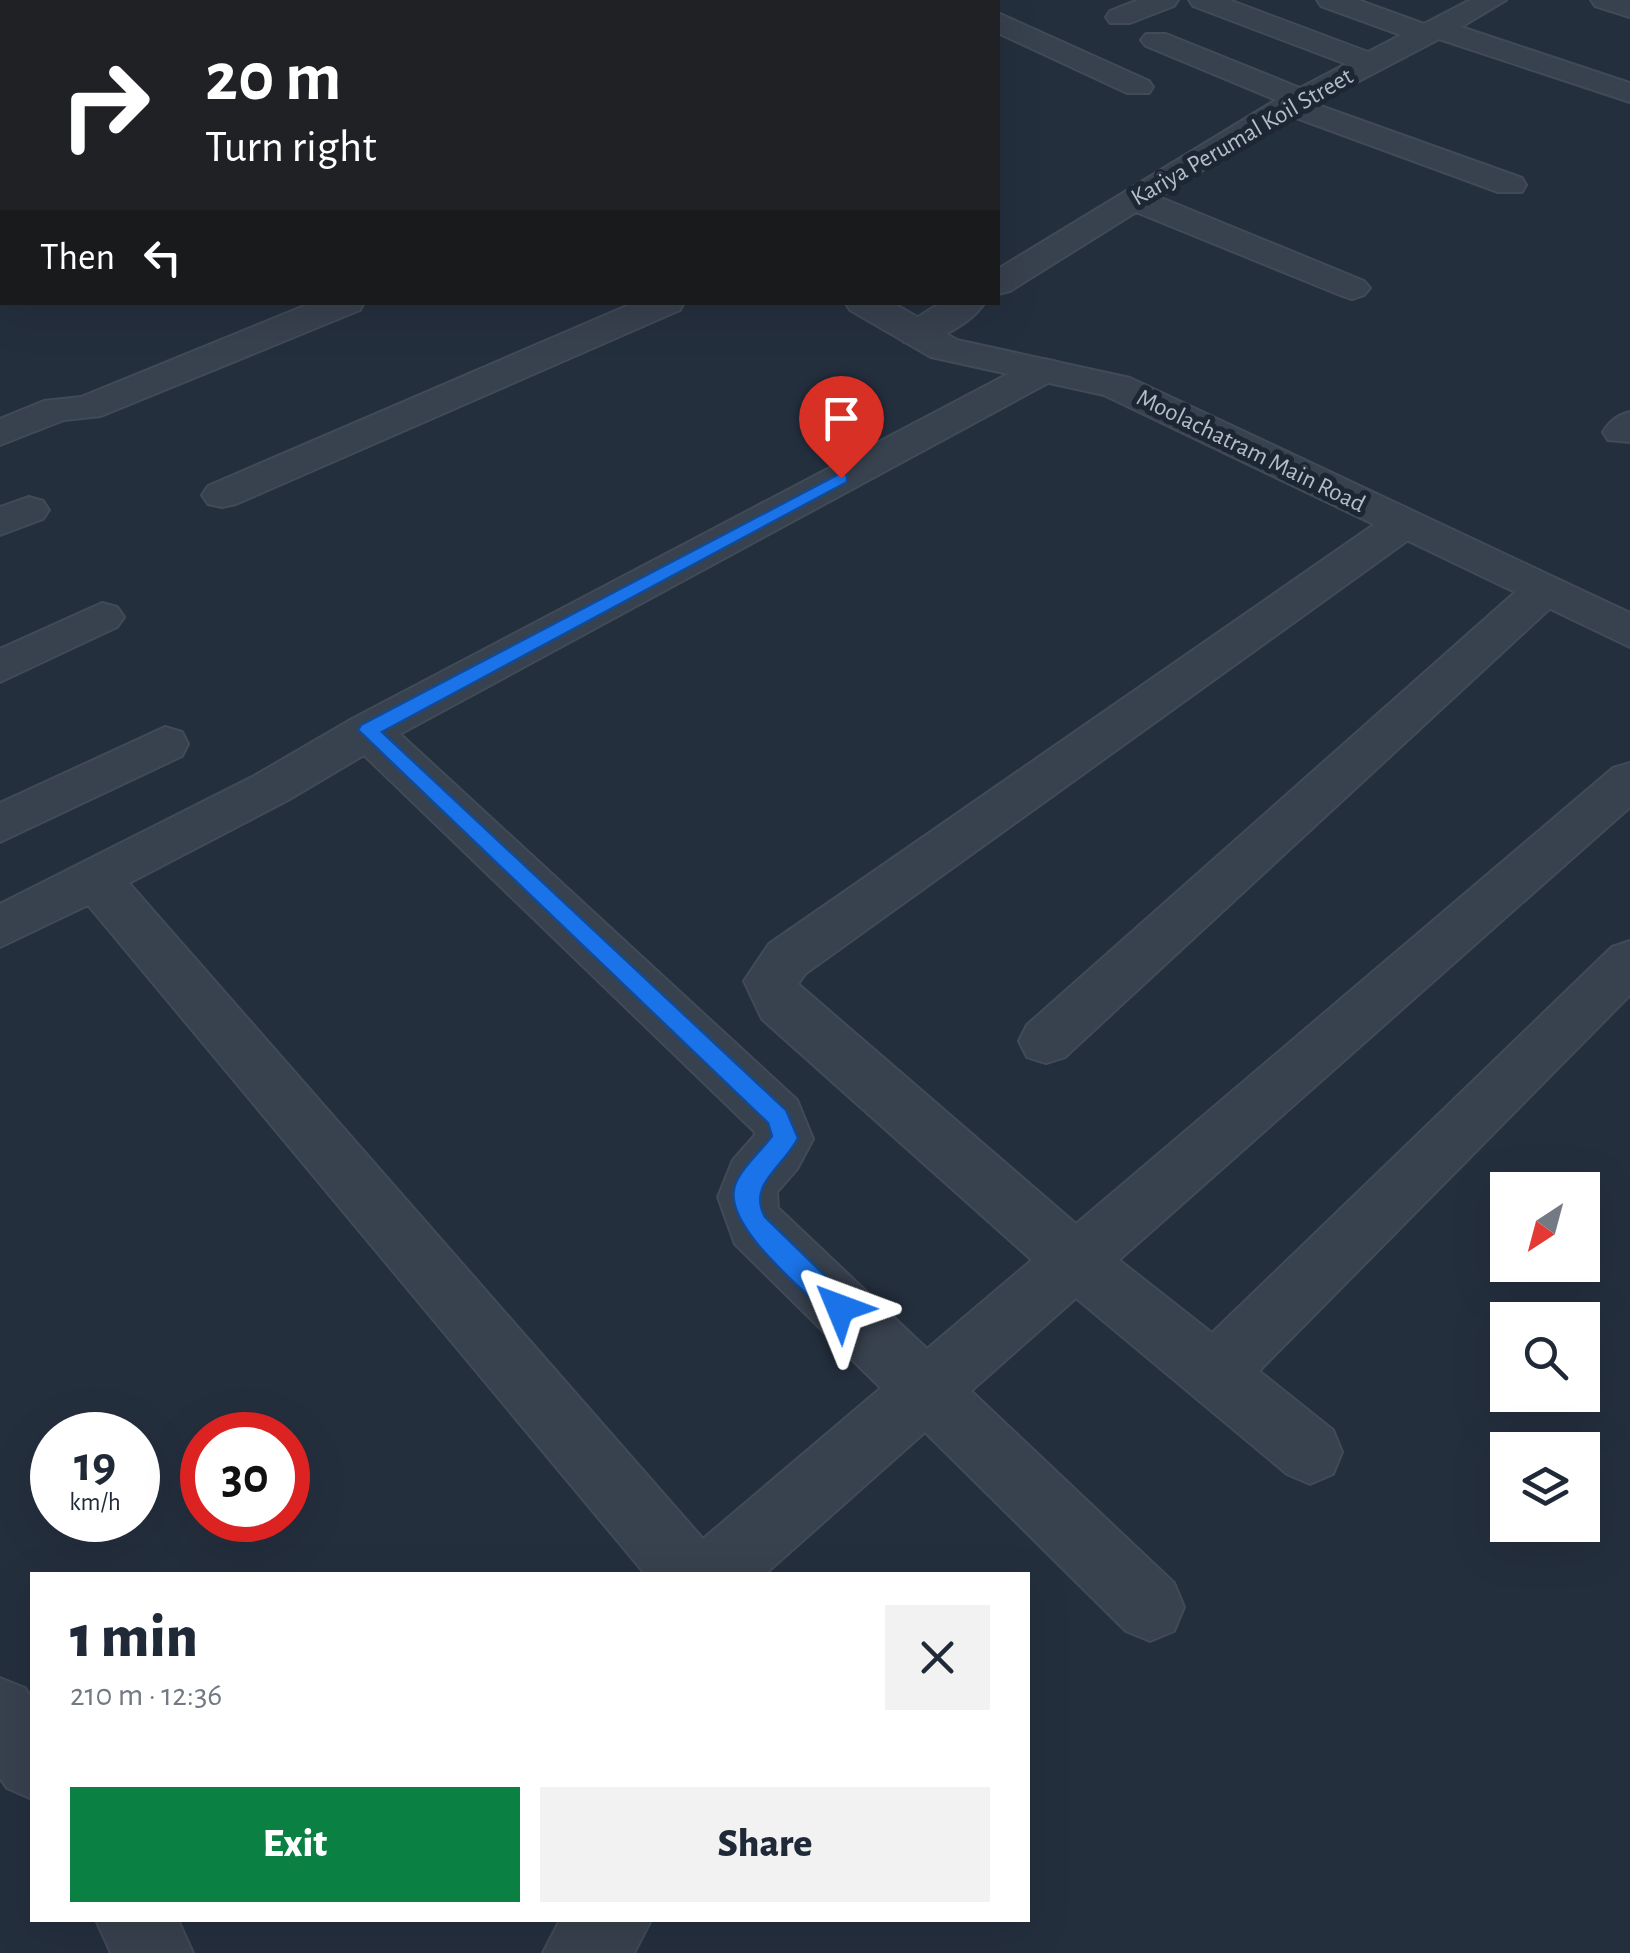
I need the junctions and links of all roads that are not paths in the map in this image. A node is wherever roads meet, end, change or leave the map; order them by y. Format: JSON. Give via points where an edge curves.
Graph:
{"nodes":[{"id":1,"x":1164,"y":0,"type":"edge"},
{"id":2,"x":1203,"y":0,"type":"edge"},
{"id":3,"x":1332,"y":0,"type":"edge"},
{"id":4,"x":1492,"y":0,"type":"edge"},
{"id":5,"x":1605,"y":0,"type":"edge"},
{"id":6,"x":1630,"y":8,"type":"edge"},
{"id":7,"x":1120,"y":17,"type":"dead end"},
{"id":8,"x":1000,"y":23,"type":"edge"},
{"id":9,"x":1431,"y":32,"type":"junction"},
{"id":10,"x":1156,"y":40,"type":"dead end"},
{"id":11,"x":1370,"y":63,"type":"junction"},
{"id":12,"x":1138,"y":87,"type":"dead end"},
{"id":13,"x":1630,"y":93,"type":"edge"},
{"id":14,"x":1296,"y":102,"type":"junction"},
{"id":15,"x":1510,"y":185,"type":"dead end"},
{"id":16,"x":1134,"y":199,"type":"junction"},
{"id":17,"x":1000,"y":283,"type":"edge"},
{"id":18,"x":1352,"y":288,"type":"dead end"},
{"id":19,"x":340,"y":305,"type":"edge"},
{"id":20,"x":660,"y":305,"type":"edge"},
{"id":21,"x":868,"y":305,"type":"edge"},
{"id":22,"x":963,"y":305,"type":"edge"},
{"id":23,"x":917,"y":334,"type":"junction"},
{"id":24,"x":1044,"y":370,"type":"junction"},
{"id":25,"x":0,"y":433,"type":"edge"},
{"id":26,"x":222,"y":496,"type":"dead end"},
{"id":27,"x":1403,"y":524,"type":"junction"},
{"id":28,"x":1544,"y":590,"type":"junction"},
{"id":29,"x":102,"y":617,"type":"dead end"},
{"id":30,"x":1630,"y":632,"type":"edge"},
{"id":31,"x":0,"y":667,"type":"edge"},
{"id":32,"x":368,"y":730,"type":"junction"},
{"id":33,"x":165,"y":744,"type":"dead end"},
{"id":34,"x":1630,"y":780,"type":"edge"},
{"id":35,"x":0,"y":824,"type":"edge"},
{"id":36,"x":94,"y":876,"type":"junction"},
{"id":37,"x":0,"y":927,"type":"edge"},
{"id":38,"x":1630,"y":962,"type":"edge"},
{"id":39,"x":1046,"y":1041,"type":"dead end"},
{"id":40,"x":1076,"y":1261,"type":"junction"},
{"id":41,"x":1214,"y":1372,"type":"junction"},
{"id":42,"x":926,"y":1392,"type":"junction"},
{"id":43,"x":1310,"y":1452,"type":"dead end"},
{"id":44,"x":687,"y":1572,"type":"edge"},
{"id":45,"x":716,"y":1572,"type":"edge"},
{"id":46,"x":1150,"y":1607,"type":"dead end"},
{"id":47,"x":0,"y":1713,"type":"edge"},
{"id":48,"x":30,"y":1760,"type":"edge"},
{"id":49,"x":135,"y":1922,"type":"edge"},
{"id":50,"x":611,"y":1922,"type":"edge"},
{"id":51,"x":155,"y":1953,"type":"edge"},
{"id":52,"x":581,"y":1953,"type":"edge"}],
"edges":[{"from":1,"to":7,"type":"street"},
{"from":2,"to":11,"type":"street"},
{"from":3,"to":9,"type":"street"},
{"from":4,"to":9,"type":"street","name":"Kariya Perumal Koil Street"},
{"from":5,"to":6,"type":"street"},
{"from":8,"to":12,"type":"street"},
{"from":9,"to":11,"type":"street","name":"Kariya Perumal Koil Street"},
{"from":9,"to":13,"type":"street"},
{"from":10,"to":14,"type":"street"},
{"from":11,"to":14,"type":"street","name":"Kariya Perumal Koil Street"},
{"from":14,"to":15,"type":"street"},
{"from":14,"to":16,"type":"street","name":"Kariya Perumal Koil Street"},
{"from":16,"to":17,"type":"street","name":"Kariya Perumal Koil Street"},
{"from":16,"to":18,"type":"street"},
{"from":19,"to":25,"type":"street","via":[[87,408],[58,409]]},
{"from":20,"to":26,"type":"street"},
{"from":21,"to":23,"type":"street","name":"Moolachatram Main Road"},
{"from":22,"to":23,"type":"street"},
{"from":23,"to":24,"type":"street","name":"Moolachatram Main Road","via":[[976,358]]},
{"from":24,"to":27,"type":"street","name":"Moolachatram Main Road","via":[[1116,386]]},
{"from":24,"to":32,"type":"street"},
{"from":27,"to":28,"type":"street","name":"Moolachatram Main Road"},
{"from":27,"to":40,"type":"street","via":[[787,959],[770,982],[780,1004]]},
{"from":28,"to":30,"type":"street","name":"Moolachatram Main Road"},
{"from":28,"to":39,"type":"street"},
{"from":29,"to":31,"type":"street"},
{"from":32,"to":36,"type":"street","via":[[272,788]]},
{"from":32,"to":42,"type":"street","via":[[778,1117],[786,1138],[746,1187],[744,1204],[756,1225]]},
{"from":33,"to":35,"type":"street"},
{"from":34,"to":40,"type":"street"},
{"from":36,"to":37,"type":"street"},
{"from":36,"to":44,"type":"street"},
{"from":38,"to":41,"type":"street"},
{"from":40,"to":41,"type":"street"},
{"from":40,"to":42,"type":"street"},
{"from":41,"to":43,"type":"street"},
{"from":42,"to":45,"type":"street"},
{"from":42,"to":46,"type":"street"},
{"from":47,"to":48,"type":"street"},
{"from":49,"to":51,"type":"street"},
{"from":50,"to":52,"type":"street"}]}
